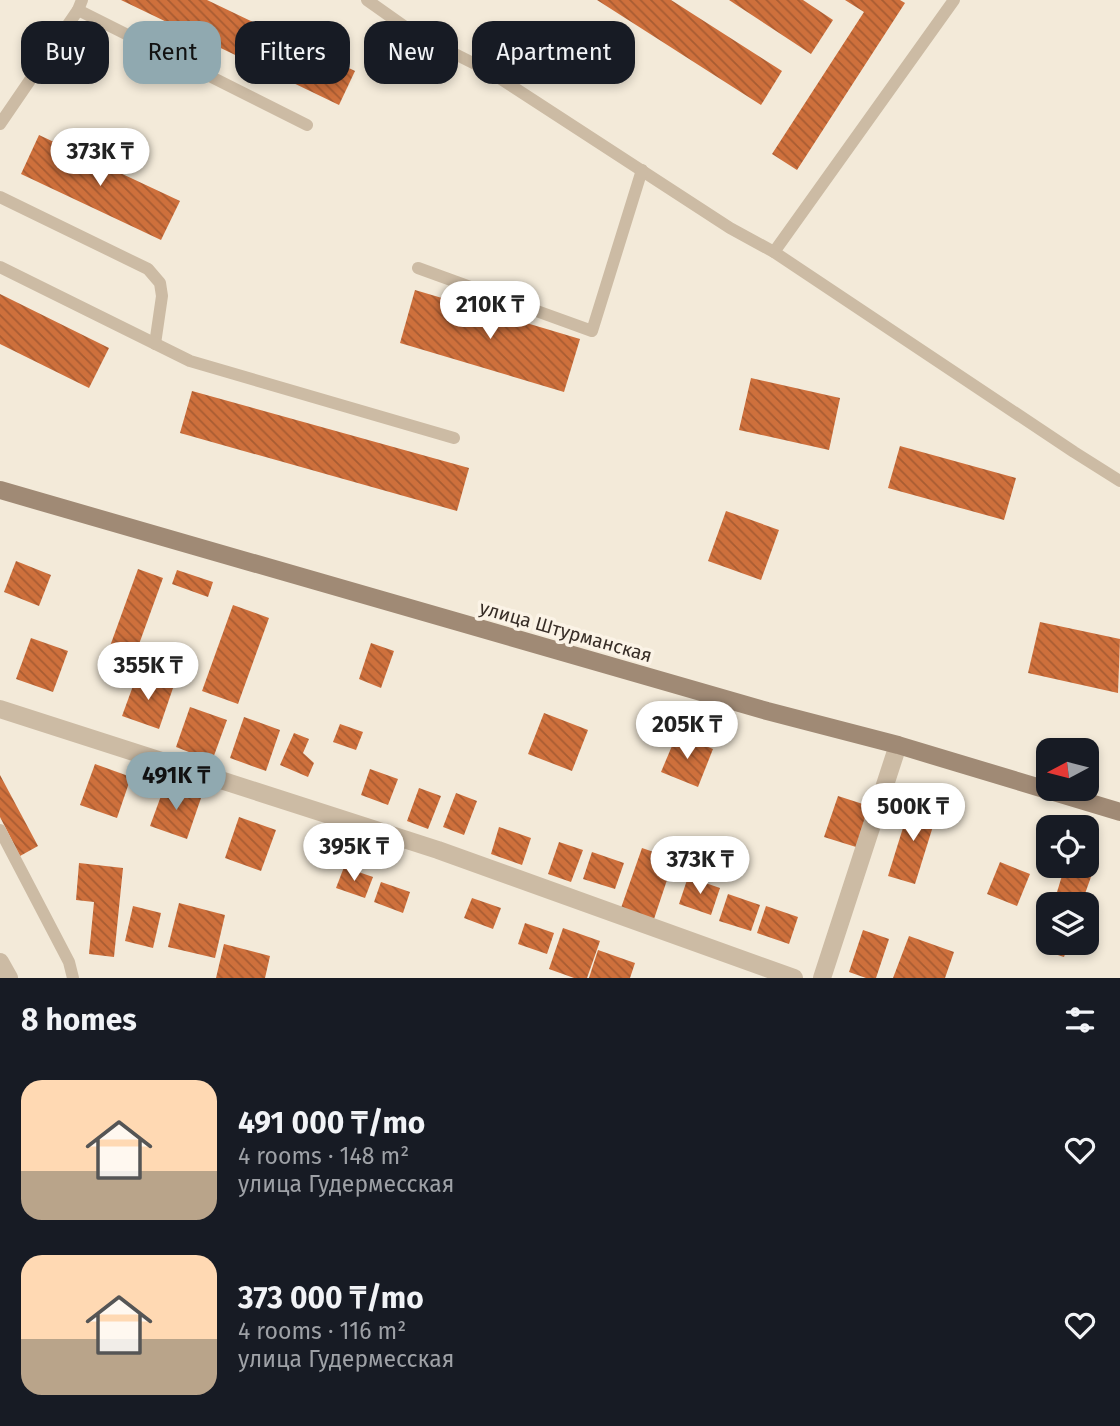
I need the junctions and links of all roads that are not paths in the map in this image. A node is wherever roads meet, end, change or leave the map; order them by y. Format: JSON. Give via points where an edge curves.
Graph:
{"nodes":[{"id":1,"x":367,"y":0,"type":"edge"},
{"id":2,"x":954,"y":0,"type":"edge"},
{"id":3,"x":80,"y":5,"type":"edge"},
{"id":4,"x":0,"y":124,"type":"edge"},
{"id":5,"x":307,"y":125,"type":"dead end"},
{"id":6,"x":642,"y":170,"type":"junction"},
{"id":7,"x":0,"y":197,"type":"edge"},
{"id":8,"x":774,"y":252,"type":"junction"},
{"id":9,"x":0,"y":267,"type":"edge"},
{"id":10,"x":418,"y":268,"type":"dead end"},
{"id":11,"x":155,"y":344,"type":"junction"},
{"id":12,"x":454,"y":438,"type":"dead end"},
{"id":13,"x":1120,"y":481,"type":"edge"},
{"id":14,"x":0,"y":490,"type":"edge"},
{"id":15,"x":0,"y":709,"type":"edge"},
{"id":16,"x":898,"y":746,"type":"junction"},
{"id":17,"x":1120,"y":812,"type":"edge"},
{"id":18,"x":0,"y":831,"type":"edge"},
{"id":19,"x":0,"y":962,"type":"edge"},
{"id":20,"x":9,"y":978,"type":"edge"},
{"id":21,"x":73,"y":978,"type":"edge"},
{"id":22,"x":794,"y":978,"type":"edge"},
{"id":23,"x":822,"y":978,"type":"edge"}],
"edges":[{"from":1,"to":6,"type":"lane","via":[[415,34],[487,70]]},
{"from":2,"to":8,"type":"lane"},
{"from":3,"to":4,"type":"lane"},
{"from":3,"to":5,"type":"lane"},
{"from":6,"to":8,"type":"lane"},
{"from":6,"to":10,"type":"lane","via":[[592,331]]},
{"from":7,"to":11,"type":"lane","via":[[148,269],[160,283],[162,296]]},
{"from":8,"to":13,"type":"lane"},
{"from":9,"to":11,"type":"lane"},
{"from":11,"to":12,"type":"lane","via":[[190,361]]},
{"from":14,"to":16,"type":"main road","name":"улица Штурманская"},
{"from":15,"to":22,"type":"street","via":[[438,850]]},
{"from":16,"to":17,"type":"main road","name":"улица Штурманская"},
{"from":16,"to":23,"type":"street"},
{"from":18,"to":21,"type":"lane","via":[[69,962]]},
{"from":19,"to":20,"type":"street"}]}
